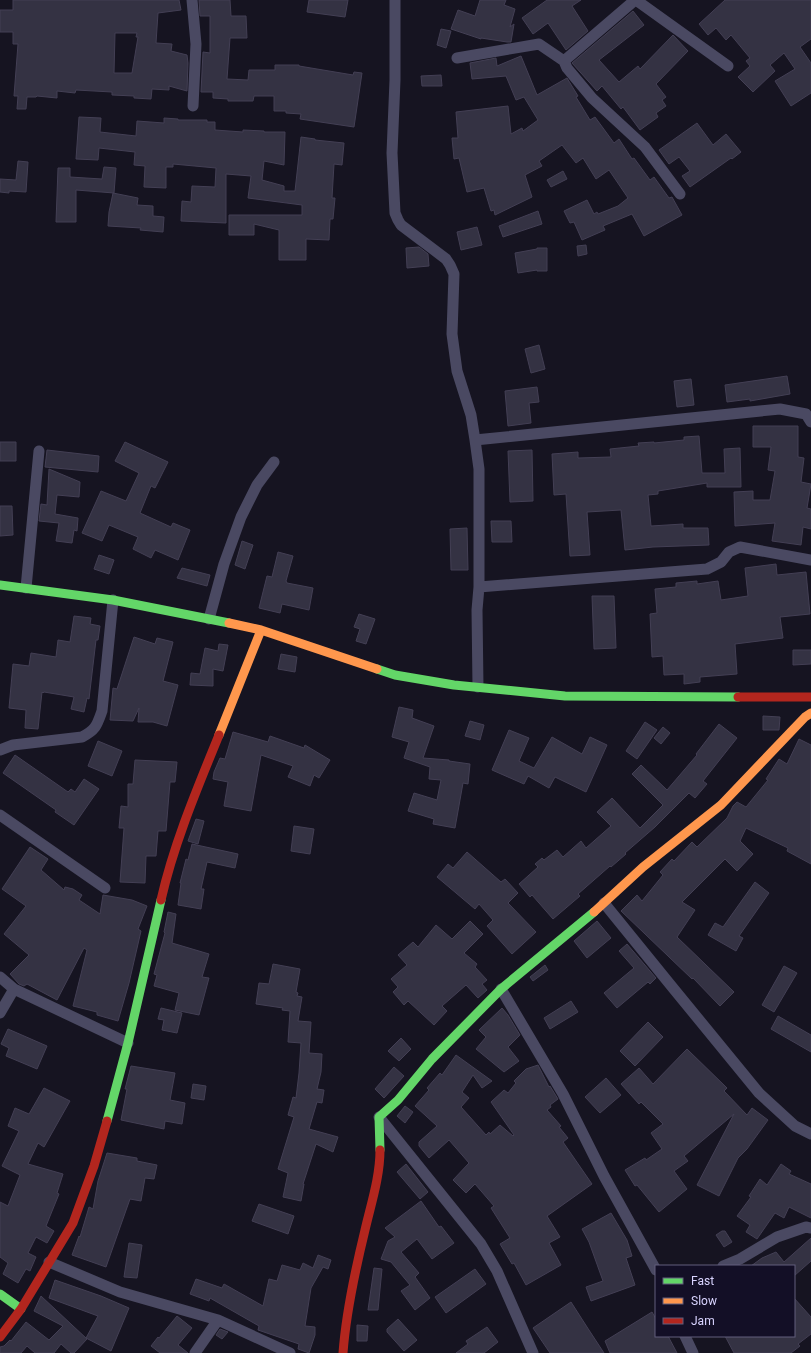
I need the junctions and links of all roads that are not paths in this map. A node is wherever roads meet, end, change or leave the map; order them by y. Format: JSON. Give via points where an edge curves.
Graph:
{"nodes":[{"id":1,"x":192,"y":0,"type":"edge"},
{"id":2,"x":395,"y":0,"type":"edge"},
{"id":3,"x":635,"y":0,"type":"edge"},
{"id":4,"x":457,"y":58,"type":"dead end"},
{"id":5,"x":564,"y":61,"type":"junction"},
{"id":6,"x":728,"y":66,"type":"dead end"},
{"id":7,"x":193,"y":106,"type":"dead end"},
{"id":8,"x":680,"y":194,"type":"dead end"},
{"id":9,"x":811,"y":422,"type":"edge"},
{"id":10,"x":475,"y":440,"type":"junction"},
{"id":11,"x":38,"y":451,"type":"dead end"},
{"id":12,"x":274,"y":462,"type":"dead end"},
{"id":13,"x":811,"y":560,"type":"edge"},
{"id":14,"x":0,"y":585,"type":"edge"},
{"id":15,"x":479,"y":587,"type":"junction"},
{"id":16,"x":26,"y":588,"type":"junction"},
{"id":17,"x":113,"y":600,"type":"junction"},
{"id":18,"x":209,"y":619,"type":"junction"},
{"id":19,"x":261,"y":630,"type":"junction"},
{"id":20,"x":478,"y":688,"type":"junction"},
{"id":21,"x":811,"y":697,"type":"edge"},
{"id":22,"x":811,"y":713,"type":"edge"},
{"id":23,"x":0,"y":750,"type":"edge"},
{"id":24,"x":0,"y":816,"type":"edge"},
{"id":25,"x":105,"y":888,"type":"dead end"},
{"id":26,"x":604,"y":903,"type":"junction"},
{"id":27,"x":0,"y":977,"type":"edge"},
{"id":28,"x":14,"y":989,"type":"junction"},
{"id":29,"x":501,"y":989,"type":"junction"},
{"id":30,"x":0,"y":1013,"type":"edge"},
{"id":31,"x":128,"y":1043,"type":"junction"},
{"id":32,"x":379,"y":1117,"type":"junction"},
{"id":33,"x":811,"y":1134,"type":"edge"},
{"id":34,"x":811,"y":1228,"type":"edge"},
{"id":35,"x":49,"y":1262,"type":"junction"},
{"id":36,"x":725,"y":1265,"type":"edge"},
{"id":37,"x":655,"y":1268,"type":"edge"},
{"id":38,"x":0,"y":1294,"type":"edge"},
{"id":39,"x":21,"y":1310,"type":"junction"},
{"id":40,"x":218,"y":1320,"type":"junction"},
{"id":41,"x":0,"y":1337,"type":"edge"},
{"id":42,"x":685,"y":1337,"type":"edge"},
{"id":43,"x":195,"y":1353,"type":"edge"},
{"id":44,"x":290,"y":1353,"type":"edge"},
{"id":45,"x":343,"y":1353,"type":"edge"},
{"id":46,"x":533,"y":1353,"type":"edge"},
{"id":47,"x":693,"y":1353,"type":"edge"}],
"edges":[{"from":1,"to":7,"type":"street","via":[[196,44]]},
{"from":2,"to":10,"type":"street","via":[[392,153],[395,213],[401,224],[450,264],[454,274],[452,334],[457,371]]},
{"from":3,"to":5,"type":"street"},
{"from":3,"to":6,"type":"street"},
{"from":4,"to":5,"type":"street","via":[[539,44]]},
{"from":5,"to":8,"type":"street","via":[[592,98],[645,147]]},
{"from":9,"to":10,"type":"street","via":[[806,414],[780,409]]},
{"from":10,"to":15,"type":"street","via":[[480,469]]},
{"from":11,"to":16,"type":"street"},
{"from":12,"to":18,"type":"street","via":[[257,485],[241,517],[224,564]]},
{"from":13,"to":15,"type":"street","via":[[740,547],[729,552],[722,562],[707,569]]},
{"from":14,"to":16,"type":"street"},
{"from":15,"to":20,"type":"street"},
{"from":16,"to":17,"type":"street"},
{"from":17,"to":18,"type":"street"},
{"from":17,"to":23,"type":"street","via":[[102,711],[97,726],[82,737],[13,745]]},
{"from":18,"to":19,"type":"street"},
{"from":19,"to":20,"type":"street","via":[[395,675]]},
{"from":19,"to":31,"type":"street","via":[[185,820],[165,883]]},
{"from":20,"to":21,"type":"street","via":[[565,696]]},
{"from":22,"to":26,"type":"street","via":[[721,805],[643,867]]},
{"from":24,"to":25,"type":"street"},
{"from":26,"to":29,"type":"street"},
{"from":26,"to":33,"type":"street","via":[[760,1093],[795,1126]]},
{"from":27,"to":28,"type":"street"},
{"from":28,"to":30,"type":"street"},
{"from":28,"to":31,"type":"street"},
{"from":29,"to":32,"type":"street","via":[[432,1059],[398,1100]]},
{"from":29,"to":37,"type":"street","via":[[563,1094],[604,1176]]},
{"from":31,"to":35,"type":"street","via":[[94,1166],[73,1223]]},
{"from":32,"to":45,"type":"street","via":[[380,1167],[352,1288]]},
{"from":32,"to":46,"type":"street","via":[[481,1244],[497,1271]]},
{"from":34,"to":36,"type":"street","via":[[806,1227],[777,1237]]},
{"from":35,"to":39,"type":"street"},
{"from":35,"to":40,"type":"street","via":[[120,1292]]},
{"from":38,"to":39,"type":"street"},
{"from":39,"to":41,"type":"street"},
{"from":40,"to":43,"type":"street"},
{"from":40,"to":44,"type":"street"},
{"from":42,"to":47,"type":"street"}]}
